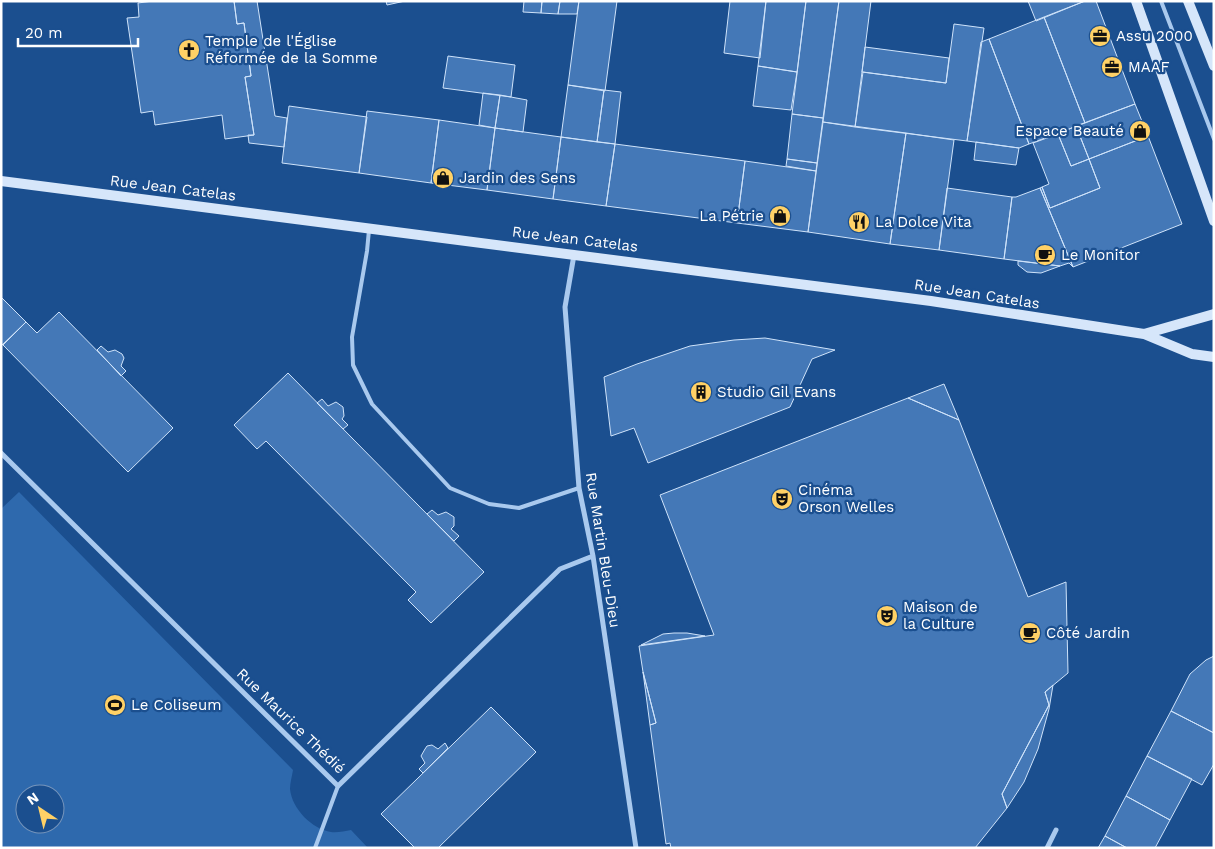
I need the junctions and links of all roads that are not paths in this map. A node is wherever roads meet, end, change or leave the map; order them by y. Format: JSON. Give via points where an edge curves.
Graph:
{"nodes":[{"id":1,"x":1136,"y":1,"type":"edge"},
{"id":2,"x":1162,"y":1,"type":"edge"},
{"id":3,"x":1188,"y":1,"type":"edge"},
{"id":4,"x":1214,"y":66,"type":"edge"},
{"id":5,"x":1214,"y":139,"type":"edge"},
{"id":6,"x":1,"y":181,"type":"edge"},
{"id":7,"x":1214,"y":221,"type":"edge"},
{"id":8,"x":369,"y":228,"type":"junction"},
{"id":9,"x":574,"y":254,"type":"junction"},
{"id":10,"x":1214,"y":314,"type":"edge"},
{"id":11,"x":1144,"y":334,"type":"junction"},
{"id":12,"x":1214,"y":357,"type":"edge"},
{"id":13,"x":1,"y":453,"type":"edge"},
{"id":14,"x":579,"y":488,"type":"junction"},
{"id":15,"x":593,"y":556,"type":"junction"},
{"id":16,"x":338,"y":786,"type":"junction"},
{"id":17,"x":1056,"y":830,"type":"dead end"},
{"id":18,"x":315,"y":848,"type":"edge"},
{"id":19,"x":636,"y":848,"type":"edge"},
{"id":20,"x":1047,"y":848,"type":"edge"}],
"edges":[{"from":1,"to":7,"type":"street"},
{"from":2,"to":5,"type":"lane"},
{"from":3,"to":4,"type":"street"},
{"from":6,"to":8,"type":"street","name":"Rue Jean Catelas"},
{"from":8,"to":9,"type":"street","name":"Rue Jean Catelas"},
{"from":8,"to":14,"type":"lane","via":[[352,337],[353,364],[372,404],[450,488],[489,504],[519,508]]},
{"from":9,"to":11,"type":"street","name":"Rue Jean Catelas","via":[[931,301]]},
{"from":9,"to":14,"type":"street","name":"Rue Martin Bleu-Dieu","via":[[565,307]]},
{"from":10,"to":11,"type":"street"},
{"from":11,"to":12,"type":"street","via":[[1192,354]]},
{"from":13,"to":16,"type":"street","name":"Rue Maurice Thédié"},
{"from":14,"to":15,"type":"street","name":"Rue Martin Bleu-Dieu"},
{"from":15,"to":16,"type":"street","name":"Rue Maurice Thédié","via":[[560,569]]},
{"from":15,"to":19,"type":"street","name":"Rue Martin Bleu-Dieu"},
{"from":16,"to":18,"type":"lane"},
{"from":17,"to":20,"type":"street"}]}
